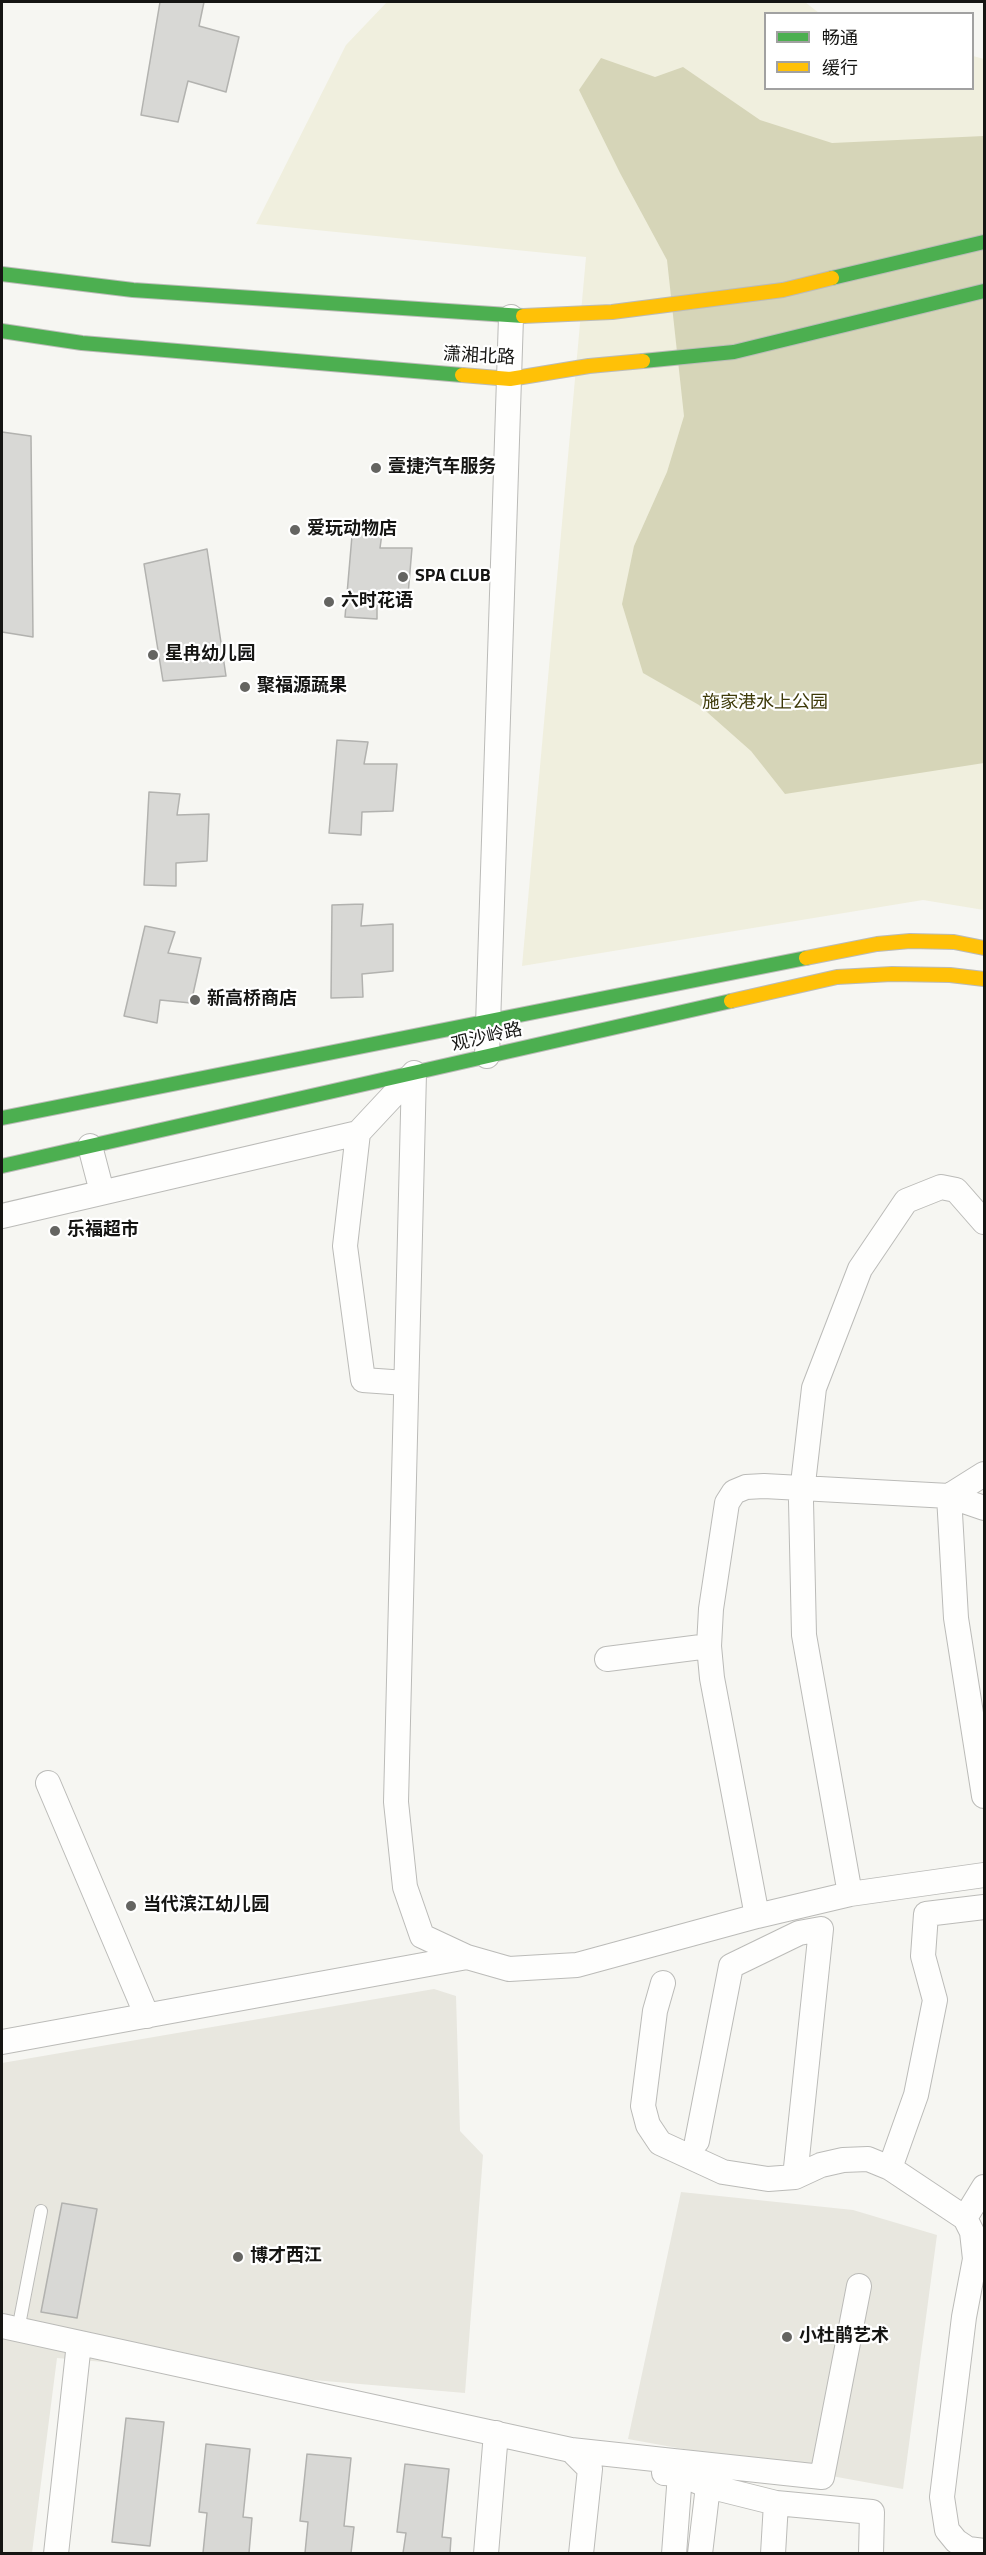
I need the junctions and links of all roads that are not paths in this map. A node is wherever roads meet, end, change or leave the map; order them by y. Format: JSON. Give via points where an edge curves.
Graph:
{"nodes":[{"id":1,"x":984,"y":242,"type":"edge"},
{"id":2,"x":2,"y":274,"type":"edge"},
{"id":3,"x":984,"y":291,"type":"edge"},
{"id":4,"x":511,"y":316,"type":"junction"},
{"id":5,"x":2,"y":331,"type":"edge"},
{"id":6,"x":510,"y":379,"type":"junction"},
{"id":7,"x":984,"y":948,"type":"edge"},
{"id":8,"x":984,"y":979,"type":"edge"},
{"id":9,"x":488,"y":1022,"type":"junction"},
{"id":10,"x":487,"y":1056,"type":"junction"},
{"id":11,"x":414,"y":1073,"type":"junction"},
{"id":12,"x":2,"y":1118,"type":"edge"},
{"id":13,"x":358,"y":1132,"type":"junction"},
{"id":14,"x":90,"y":1146,"type":"junction"},
{"id":15,"x":2,"y":1166,"type":"edge"},
{"id":16,"x":102,"y":1192,"type":"junction"},
{"id":17,"x":2,"y":1216,"type":"edge"},
{"id":18,"x":984,"y":1222,"type":"edge"},
{"id":19,"x":406,"y":1383,"type":"junction"},
{"id":20,"x":984,"y":1474,"type":"edge"},
{"id":21,"x":802,"y":1490,"type":"junction"},
{"id":22,"x":949,"y":1496,"type":"junction"},
{"id":23,"x":984,"y":1508,"type":"edge"},
{"id":24,"x":709,"y":1646,"type":"junction"},
{"id":25,"x":607,"y":1659,"type":"dead end"},
{"id":26,"x":48,"y":1783,"type":"dead end"},
{"id":27,"x":984,"y":1796,"type":"edge"},
{"id":28,"x":984,"y":1875,"type":"edge"},
{"id":29,"x":850,"y":1894,"type":"junction"},
{"id":30,"x":984,"y":1907,"type":"edge"},
{"id":31,"x":757,"y":1916,"type":"junction"},
{"id":32,"x":467,"y":1957,"type":"junction"},
{"id":33,"x":663,"y":1983,"type":"dead end"},
{"id":34,"x":147,"y":2016,"type":"junction"},
{"id":35,"x":2,"y":2042,"type":"edge"},
{"id":36,"x":698,"y":2141,"type":"dead end"},
{"id":37,"x":890,"y":2168,"type":"junction"},
{"id":38,"x":795,"y":2177,"type":"junction"},
{"id":39,"x":984,"y":2187,"type":"edge"},
{"id":40,"x":41,"y":2211,"type":"dead end"},
{"id":41,"x":965,"y":2218,"type":"junction"},
{"id":42,"x":859,"y":2286,"type":"dead end"},
{"id":43,"x":10,"y":2328,"type":"edge"},
{"id":44,"x":79,"y":2343,"type":"junction"},
{"id":45,"x":496,"y":2433,"type":"junction"},
{"id":46,"x":571,"y":2450,"type":"junction"},
{"id":47,"x":590,"y":2469,"type":"junction"},
{"id":48,"x":681,"y":2474,"type":"junction"},
{"id":49,"x":708,"y":2486,"type":"junction"},
{"id":50,"x":776,"y":2503,"type":"junction"},
{"id":51,"x":984,"y":2551,"type":"edge"},
{"id":52,"x":56,"y":2553,"type":"edge"},
{"id":53,"x":486,"y":2553,"type":"edge"},
{"id":54,"x":581,"y":2553,"type":"edge"},
{"id":55,"x":674,"y":2553,"type":"edge"},
{"id":56,"x":700,"y":2553,"type":"edge"},
{"id":57,"x":773,"y":2553,"type":"edge"},
{"id":58,"x":871,"y":2553,"type":"edge"}],
"edges":[{"from":1,"to":4,"type":"main road","via":[[783,290],[612,312]]},
{"from":2,"to":4,"type":"main road","via":[[133,290]]},
{"from":3,"to":6,"type":"main road","name":"潇湘北路","via":[[734,352],[589,366]]},
{"from":4,"to":6,"type":"street"},
{"from":5,"to":6,"type":"main road","name":"潇湘北路","via":[[82,343]]},
{"from":6,"to":9,"type":"street"},
{"from":7,"to":9,"type":"main road","name":"观沙岭路","via":[[954,942],[877,944]]},
{"from":8,"to":10,"type":"main road","name":"观沙岭路","via":[[892,974],[837,977]]},
{"from":9,"to":10,"type":"street"},
{"from":9,"to":12,"type":"main road","name":"观沙岭路"},
{"from":10,"to":11,"type":"main road","name":"观沙岭路"},
{"from":11,"to":13,"type":"street"},
{"from":11,"to":14,"type":"main road","name":"观沙岭路"},
{"from":11,"to":19,"type":"street"},
{"from":13,"to":16,"type":"street"},
{"from":13,"to":19,"type":"street","via":[[345,1246],[363,1380]]},
{"from":14,"to":15,"type":"main road","name":"观沙岭路"},
{"from":14,"to":16,"type":"street"},
{"from":16,"to":17,"type":"street"},
{"from":18,"to":21,"type":"street","via":[[956,1190],[941,1187],[906,1201],[860,1269],[814,1388]]},
{"from":19,"to":32,"type":"street","via":[[396,1802],[405,1887],[422,1936]]},
{"from":20,"to":22,"type":"street"},
{"from":21,"to":22,"type":"street"},
{"from":21,"to":24,"type":"street","via":[[746,1486],[734,1492],[727,1503]]},
{"from":21,"to":29,"type":"street","via":[[804,1635]]},
{"from":22,"to":23,"type":"street"},
{"from":22,"to":27,"type":"street","via":[[956,1618]]},
{"from":24,"to":25,"type":"street"},
{"from":24,"to":31,"type":"street"},
{"from":26,"to":34,"type":"street"},
{"from":28,"to":29,"type":"street"},
{"from":29,"to":31,"type":"street"},
{"from":30,"to":37,"type":"street","via":[[926,1914],[923,1956],[935,2000],[916,2095]]},
{"from":31,"to":32,"type":"street","via":[[578,1965],[509,1970]]},
{"from":32,"to":34,"type":"street"},
{"from":33,"to":38,"type":"street","via":[[655,2011],[643,2106],[648,2125],[660,2143],[723,2172],[768,2179]]},
{"from":34,"to":35,"type":"street"},
{"from":36,"to":38,"type":"street","via":[[731,1966],[799,1934],[821,1929]]},
{"from":37,"to":38,"type":"street","via":[[868,2159],[843,2160],[821,2164]]},
{"from":37,"to":41,"type":"street"},
{"from":39,"to":41,"type":"street"},
{"from":40,"to":43,"type":"lane"},
{"from":41,"to":51,"type":"street","via":[[972,2232],[975,2259],[942,2498],[947,2530],[968,2549]]},
{"from":42,"to":46,"type":"street","via":[[822,2477]]},
{"from":43,"to":44,"type":"street"},
{"from":44,"to":45,"type":"street"},
{"from":44,"to":52,"type":"street"},
{"from":45,"to":46,"type":"street"},
{"from":45,"to":53,"type":"street"},
{"from":46,"to":47,"type":"street"},
{"from":47,"to":48,"type":"street"},
{"from":47,"to":54,"type":"street"},
{"from":48,"to":49,"type":"street"},
{"from":48,"to":55,"type":"street"},
{"from":49,"to":50,"type":"street"},
{"from":49,"to":56,"type":"street"},
{"from":50,"to":57,"type":"street"},
{"from":50,"to":58,"type":"street","via":[[872,2512]]}]}
